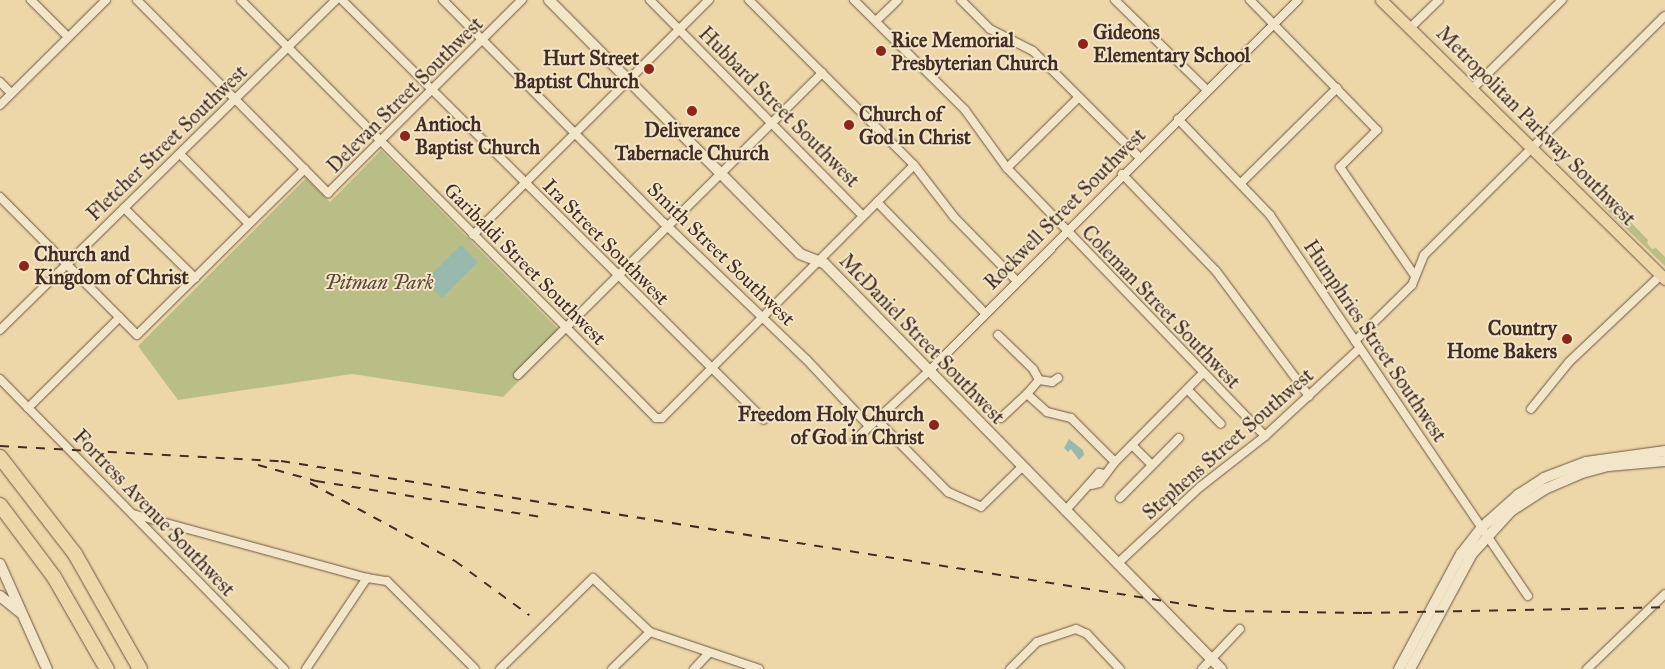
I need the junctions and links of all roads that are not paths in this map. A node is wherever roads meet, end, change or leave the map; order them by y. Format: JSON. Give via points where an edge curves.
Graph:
{"nodes":[{"id":1,"x":31,"y":0,"type":"edge"},
{"id":2,"x":106,"y":0,"type":"edge"},
{"id":3,"x":137,"y":0,"type":"edge"},
{"id":4,"x":242,"y":0,"type":"edge"},
{"id":5,"x":336,"y":0,"type":"edge"},
{"id":6,"x":342,"y":0,"type":"edge"},
{"id":7,"x":443,"y":0,"type":"edge"},
{"id":8,"x":522,"y":0,"type":"edge"},
{"id":9,"x":549,"y":0,"type":"edge"},
{"id":10,"x":650,"y":0,"type":"edge"},
{"id":11,"x":709,"y":0,"type":"edge"},
{"id":12,"x":749,"y":0,"type":"edge"},
{"id":13,"x":854,"y":0,"type":"edge"},
{"id":14,"x":898,"y":0,"type":"edge"},
{"id":15,"x":961,"y":0,"type":"edge"},
{"id":16,"x":1115,"y":0,"type":"edge"},
{"id":17,"x":1250,"y":0,"type":"edge"},
{"id":18,"x":1298,"y":0,"type":"edge"},
{"id":19,"x":1381,"y":0,"type":"edge"},
{"id":20,"x":1439,"y":0,"type":"edge"},
{"id":21,"x":1562,"y":0,"type":"edge"},
{"id":22,"x":1665,"y":16,"type":"edge"},
{"id":23,"x":876,"y":21,"type":"junction"},
{"id":24,"x":1274,"y":23,"type":"junction"},
{"id":25,"x":1410,"y":28,"type":"junction"},
{"id":26,"x":679,"y":30,"type":"junction"},
{"id":27,"x":68,"y":37,"type":"junction"},
{"id":28,"x":482,"y":39,"type":"junction"},
{"id":29,"x":288,"y":47,"type":"junction"},
{"id":30,"x":822,"y":73,"type":"junction"},
{"id":31,"x":628,"y":80,"type":"junction"},
{"id":32,"x":0,"y":82,"type":"edge"},
{"id":33,"x":1337,"y":88,"type":"junction"},
{"id":34,"x":1472,"y":89,"type":"junction"},
{"id":35,"x":431,"y":90,"type":"junction"},
{"id":36,"x":1207,"y":90,"type":"junction"},
{"id":37,"x":11,"y":93,"type":"junction"},
{"id":38,"x":1078,"y":97,"type":"junction"},
{"id":39,"x":235,"y":99,"type":"junction"},
{"id":40,"x":0,"y":105,"type":"edge"},
{"id":41,"x":1178,"y":119,"type":"junction"},
{"id":42,"x":772,"y":123,"type":"junction"},
{"id":43,"x":575,"y":133,"type":"junction"},
{"id":44,"x":381,"y":140,"type":"junction"},
{"id":45,"x":1532,"y":148,"type":"junction"},
{"id":46,"x":180,"y":154,"type":"junction"},
{"id":47,"x":1139,"y":157,"type":"junction"},
{"id":48,"x":914,"y":165,"type":"junction"},
{"id":49,"x":1007,"y":168,"type":"junction"},
{"id":50,"x":305,"y":169,"type":"junction"},
{"id":51,"x":721,"y":174,"type":"junction"},
{"id":52,"x":1122,"y":174,"type":"junction"},
{"id":53,"x":1241,"y":183,"type":"junction"},
{"id":54,"x":524,"y":184,"type":"junction"},
{"id":55,"x":0,"y":197,"type":"edge"},
{"id":56,"x":877,"y":202,"type":"junction"},
{"id":57,"x":124,"y":208,"type":"junction"},
{"id":58,"x":863,"y":216,"type":"junction"},
{"id":59,"x":250,"y":224,"type":"junction"},
{"id":60,"x":668,"y":227,"type":"junction"},
{"id":61,"x":1065,"y":231,"type":"junction"},
{"id":62,"x":473,"y":235,"type":"junction"},
{"id":63,"x":818,"y":261,"type":"junction"},
{"id":64,"x":67,"y":264,"type":"junction"},
{"id":65,"x":1415,"y":276,"type":"junction"},
{"id":66,"x":617,"y":277,"type":"junction"},
{"id":67,"x":1663,"y":277,"type":"edge"},
{"id":68,"x":194,"y":278,"type":"junction"},
{"id":69,"x":1017,"y":281,"type":"junction"},
{"id":70,"x":985,"y":313,"type":"junction"},
{"id":71,"x":120,"y":317,"type":"junction"},
{"id":72,"x":763,"y":317,"type":"junction"},
{"id":73,"x":566,"y":327,"type":"junction"},
{"id":74,"x":0,"y":330,"type":"edge"},
{"id":75,"x":998,"y":335,"type":"dead end"},
{"id":76,"x":1357,"y":344,"type":"junction"},
{"id":77,"x":710,"y":369,"type":"junction"},
{"id":78,"x":929,"y":371,"type":"junction"},
{"id":79,"x":518,"y":375,"type":"dead end"},
{"id":80,"x":1200,"y":376,"type":"junction"},
{"id":81,"x":1058,"y":378,"type":"dead end"},
{"id":82,"x":0,"y":379,"type":"edge"},
{"id":83,"x":1039,"y":380,"type":"junction"},
{"id":84,"x":1188,"y":390,"type":"junction"},
{"id":85,"x":1027,"y":394,"type":"junction"},
{"id":86,"x":1309,"y":396,"type":"junction"},
{"id":87,"x":28,"y":408,"type":"junction"},
{"id":88,"x":1531,"y":409,"type":"dead end"},
{"id":89,"x":1001,"y":418,"type":"dead end"},
{"id":90,"x":876,"y":419,"type":"junction"},
{"id":91,"x":764,"y":420,"type":"dead end"},
{"id":92,"x":1221,"y":424,"type":"dead end"},
{"id":93,"x":869,"y":426,"type":"junction"},
{"id":94,"x":1265,"y":436,"type":"junction"},
{"id":95,"x":1179,"y":438,"type":"dead end"},
{"id":96,"x":855,"y":440,"type":"dead end"},
{"id":97,"x":1132,"y":445,"type":"junction"},
{"id":98,"x":1665,"y":451,"type":"edge"},
{"id":99,"x":0,"y":457,"type":"edge"},
{"id":100,"x":1665,"y":461,"type":"edge"},
{"id":101,"x":1115,"y":462,"type":"junction"},
{"id":102,"x":1151,"y":464,"type":"junction"},
{"id":103,"x":1022,"y":466,"type":"junction"},
{"id":104,"x":1120,"y":498,"type":"dead end"},
{"id":105,"x":0,"y":505,"type":"edge"},
{"id":106,"x":1065,"y":511,"type":"junction"},
{"id":107,"x":131,"y":514,"type":"junction"},
{"id":108,"x":1484,"y":531,"type":"junction"},
{"id":109,"x":0,"y":564,"type":"edge"},
{"id":110,"x":1117,"y":564,"type":"junction"},
{"id":111,"x":367,"y":578,"type":"junction"},
{"id":112,"x":4,"y":580,"type":"edge"},
{"id":113,"x":1665,"y":594,"type":"edge"},
{"id":114,"x":0,"y":596,"type":"edge"},
{"id":115,"x":1528,"y":596,"type":"dead end"},
{"id":116,"x":21,"y":612,"type":"junction"},
{"id":117,"x":1240,"y":629,"type":"dead end"},
{"id":118,"x":650,"y":632,"type":"junction"},
{"id":119,"x":709,"y":653,"type":"junction"},
{"id":120,"x":1212,"y":660,"type":"junction"},
{"id":121,"x":47,"y":669,"type":"edge"},
{"id":122,"x":107,"y":669,"type":"edge"},
{"id":123,"x":140,"y":669,"type":"edge"},
{"id":124,"x":284,"y":669,"type":"edge"},
{"id":125,"x":306,"y":669,"type":"edge"},
{"id":126,"x":475,"y":669,"type":"edge"},
{"id":127,"x":500,"y":669,"type":"edge"},
{"id":128,"x":612,"y":669,"type":"edge"},
{"id":129,"x":694,"y":669,"type":"edge"},
{"id":130,"x":759,"y":669,"type":"edge"},
{"id":131,"x":1010,"y":669,"type":"edge"},
{"id":132,"x":1120,"y":669,"type":"edge"},
{"id":133,"x":1202,"y":669,"type":"edge"},
{"id":134,"x":1221,"y":669,"type":"edge"},
{"id":135,"x":1399,"y":669,"type":"edge"},
{"id":136,"x":1410,"y":669,"type":"edge"},
{"id":137,"x":1587,"y":669,"type":"edge"}],
"edges":[{"from":1,"to":27,"type":"street"},
{"from":2,"to":27,"type":"street"},
{"from":3,"to":39,"type":"street"},
{"from":4,"to":29,"type":"street","name":"Garibaldi Street Southwest"},
{"from":5,"to":29,"type":"street","name":"Fletcher Street Southwest"},
{"from":6,"to":35,"type":"street","name":"Ira Street Southwest"},
{"from":7,"to":28,"type":"street","name":"Smith Street Southwest"},
{"from":8,"to":28,"type":"street","name":"Delevan Street Southwest"},
{"from":9,"to":31,"type":"street","name":"McDaniel Street Southwest"},
{"from":10,"to":26,"type":"street","name":"Hubbard Street Southwest"},
{"from":11,"to":26,"type":"street"},
{"from":12,"to":30,"type":"street"},
{"from":13,"to":23,"type":"street","name":"Coleman Street Southwest"},
{"from":14,"to":23,"type":"street"},
{"from":15,"to":38,"type":"street","via":[[990,29],[1033,51]]},
{"from":16,"to":36,"type":"street"},
{"from":17,"to":24,"type":"street"},
{"from":18,"to":24,"type":"street","name":"Rockwell Street Southwest"},
{"from":19,"to":25,"type":"main road","name":"Metropolitan Parkway Southwest"},
{"from":20,"to":25,"type":"street"},
{"from":21,"to":34,"type":"street"},
{"from":22,"to":45,"type":"street","name":"Stephens Street Southwest"},
{"from":23,"to":49,"type":"street","name":"Coleman Street Southwest","via":[[965,110]]},
{"from":24,"to":33,"type":"street"},
{"from":24,"to":36,"type":"street","name":"Rockwell Street Southwest"},
{"from":25,"to":34,"type":"main road","name":"Metropolitan Parkway Southwest"},
{"from":26,"to":31,"type":"street"},
{"from":26,"to":42,"type":"street","name":"Hubbard Street Southwest"},
{"from":27,"to":37,"type":"street"},
{"from":28,"to":35,"type":"street","name":"Delevan Street Southwest"},
{"from":28,"to":43,"type":"street","name":"Smith Street Southwest"},
{"from":29,"to":39,"type":"street","name":"Fletcher Street Southwest"},
{"from":29,"to":44,"type":"street","name":"Garibaldi Street Southwest"},
{"from":30,"to":42,"type":"street"},
{"from":30,"to":48,"type":"street"},
{"from":31,"to":43,"type":"street"},
{"from":31,"to":51,"type":"street","name":"McDaniel Street Southwest"},
{"from":32,"to":37,"type":"street"},
{"from":33,"to":53,"type":"street"},
{"from":33,"to":65,"type":"street","via":[[1377,130],[1340,167]]},
{"from":34,"to":45,"type":"main road","name":"Metropolitan Parkway Southwest"},
{"from":35,"to":44,"type":"street","name":"Delevan Street Southwest"},
{"from":35,"to":54,"type":"street","name":"Ira Street Southwest"},
{"from":36,"to":41,"type":"street","name":"Rockwell Street Southwest"},
{"from":37,"to":40,"type":"street"},
{"from":38,"to":47,"type":"street"},
{"from":38,"to":49,"type":"street"},
{"from":39,"to":46,"type":"street","name":"Fletcher Street Southwest"},
{"from":39,"to":50,"type":"street"},
{"from":41,"to":47,"type":"street","name":"Rockwell Street Southwest"},
{"from":41,"to":53,"type":"street","name":"Humphries Street Southwest"},
{"from":42,"to":51,"type":"street"},
{"from":42,"to":58,"type":"street","name":"Hubbard Street Southwest"},
{"from":43,"to":54,"type":"street"},
{"from":43,"to":60,"type":"street","name":"Smith Street Southwest"},
{"from":44,"to":50,"type":"street","name":"Delevan Street Southwest","via":[[328,193]]},
{"from":44,"to":62,"type":"street","name":"Garibaldi Street Southwest"},
{"from":45,"to":65,"type":"street","name":"Stephens Street Southwest","via":[[1424,255]]},
{"from":45,"to":67,"type":"main road","name":"Metropolitan Parkway Southwest"},
{"from":46,"to":57,"type":"street","name":"Fletcher Street Southwest"},
{"from":46,"to":59,"type":"street"},
{"from":47,"to":52,"type":"street","name":"Rockwell Street Southwest"},
{"from":48,"to":56,"type":"street"},
{"from":48,"to":69,"type":"street","via":[[954,216]]},
{"from":49,"to":61,"type":"street","name":"Coleman Street Southwest"},
{"from":50,"to":59,"type":"street","name":"Delevan Street Southwest"},
{"from":51,"to":60,"type":"street"},
{"from":51,"to":63,"type":"street","name":"McDaniel Street Southwest","via":[[800,254]]},
{"from":52,"to":61,"type":"street","name":"Rockwell Street Southwest"},
{"from":52,"to":86,"type":"street","via":[[1216,271]]},
{"from":53,"to":76,"type":"street","name":"Humphries Street Southwest","via":[[1270,215]]},
{"from":54,"to":62,"type":"street"},
{"from":54,"to":66,"type":"street","name":"Ira Street Southwest"},
{"from":55,"to":64,"type":"street"},
{"from":56,"to":58,"type":"street"},
{"from":56,"to":70,"type":"street","name":"Hubbard Street Southwest"},
{"from":57,"to":64,"type":"street","name":"Fletcher Street Southwest"},
{"from":57,"to":68,"type":"street"},
{"from":58,"to":63,"type":"street"},
{"from":59,"to":68,"type":"street","name":"Delevan Street Southwest"},
{"from":60,"to":66,"type":"street"},
{"from":60,"to":72,"type":"street","name":"Smith Street Southwest"},
{"from":61,"to":69,"type":"street","name":"Rockwell Street Southwest"},
{"from":61,"to":80,"type":"street","name":"Coleman Street Southwest"},
{"from":62,"to":73,"type":"street","name":"Garibaldi Street Southwest"},
{"from":63,"to":72,"type":"street"},
{"from":63,"to":78,"type":"street","name":"McDaniel Street Southwest"},
{"from":64,"to":71,"type":"street"},
{"from":64,"to":74,"type":"street","name":"Fletcher Street Southwest"},
{"from":65,"to":76,"type":"street","name":"Stephens Street Southwest","via":[[1412,285]]},
{"from":66,"to":73,"type":"street"},
{"from":66,"to":77,"type":"street","name":"Ira Street Southwest"},
{"from":67,"to":88,"type":"street","via":[[1569,362]]},
{"from":68,"to":71,"type":"street","name":"Delevan Street Southwest","via":[[137,335]]},
{"from":69,"to":70,"type":"street","name":"Rockwell Street Southwest"},
{"from":70,"to":78,"type":"street","name":"Rockwell Street Southwest"},
{"from":71,"to":87,"type":"street"},
{"from":72,"to":77,"type":"street"},
{"from":72,"to":93,"type":"street","name":"Smith Street Southwest"},
{"from":73,"to":77,"type":"street","name":"Garibaldi Street Southwest","via":[[656,418],[662,418]]},
{"from":73,"to":79,"type":"street"},
{"from":75,"to":83,"type":"street","via":[[1033,369]]},
{"from":76,"to":86,"type":"street","name":"Stephens Street Southwest"},
{"from":76,"to":108,"type":"street","name":"Humphries Street Southwest"},
{"from":77,"to":91,"type":"street","name":"Ira Street Southwest"},
{"from":78,"to":90,"type":"street","name":"Rockwell Street Southwest"},
{"from":78,"to":103,"type":"street","name":"McDaniel Street Southwest"},
{"from":80,"to":84,"type":"street"},
{"from":80,"to":94,"type":"street","name":"Coleman Street Southwest"},
{"from":81,"to":83,"type":"street","via":[[1052,382]]},
{"from":82,"to":87,"type":"street","name":"Fortress Avenue Southwest"},
{"from":83,"to":85,"type":"street"},
{"from":84,"to":92,"type":"street"},
{"from":84,"to":97,"type":"street"},
{"from":85,"to":89,"type":"street"},
{"from":85,"to":101,"type":"street","via":[[1047,412],[1071,418]]},
{"from":86,"to":94,"type":"street","name":"Stephens Street Southwest"},
{"from":87,"to":107,"type":"street","name":"Fortress Avenue Southwest"},
{"from":90,"to":93,"type":"street","name":"Rockwell Street Southwest"},
{"from":90,"to":103,"type":"street","via":[[948,492],[981,508]]},
{"from":93,"to":96,"type":"street","name":"Rockwell Street Southwest"},
{"from":94,"to":110,"type":"street","name":"Stephens Street Southwest","via":[[1200,487]]},
{"from":95,"to":102,"type":"street"},
{"from":97,"to":101,"type":"street"},
{"from":97,"to":102,"type":"street"},
{"from":98,"to":108,"type":"street","via":[[1586,462],[1544,478],[1518,495]]},
{"from":99,"to":123,"type":"highway","via":[[75,554]]},
{"from":100,"to":108,"type":"street","via":[[1608,466],[1563,480],[1528,499]]},
{"from":101,"to":106,"type":"street","via":[[1104,474],[1099,473],[1092,485]]},
{"from":102,"to":104,"type":"street"},
{"from":103,"to":106,"type":"street","name":"McDaniel Street Southwest"},
{"from":105,"to":122,"type":"highway","via":[[54,577]]},
{"from":106,"to":110,"type":"street","name":"McDaniel Street Southwest"},
{"from":107,"to":111,"type":"street"},
{"from":107,"to":124,"type":"street","name":"Fortress Avenue Southwest"},
{"from":108,"to":115,"type":"street","name":"Humphries Street Southwest"},
{"from":108,"to":135,"type":"street","via":[[1454,566]]},
{"from":108,"to":136,"type":"street"},
{"from":109,"to":112,"type":"street"},
{"from":110,"to":120,"type":"street","name":"McDaniel Street Southwest"},
{"from":111,"to":125,"type":"street"},
{"from":111,"to":126,"type":"street","via":[[387,580]]},
{"from":112,"to":116,"type":"street"},
{"from":113,"to":137,"type":"street"},
{"from":114,"to":116,"type":"street"},
{"from":116,"to":121,"type":"street"},
{"from":117,"to":120,"type":"street"},
{"from":118,"to":119,"type":"street"},
{"from":118,"to":127,"type":"street","via":[[593,578]]},
{"from":118,"to":128,"type":"street"},
{"from":119,"to":129,"type":"street"},
{"from":119,"to":130,"type":"street"},
{"from":120,"to":133,"type":"street"},
{"from":120,"to":134,"type":"street","name":"McDaniel Street Southwest"},
{"from":131,"to":132,"type":"street","via":[[1037,642],[1076,629],[1087,634]]}]}
